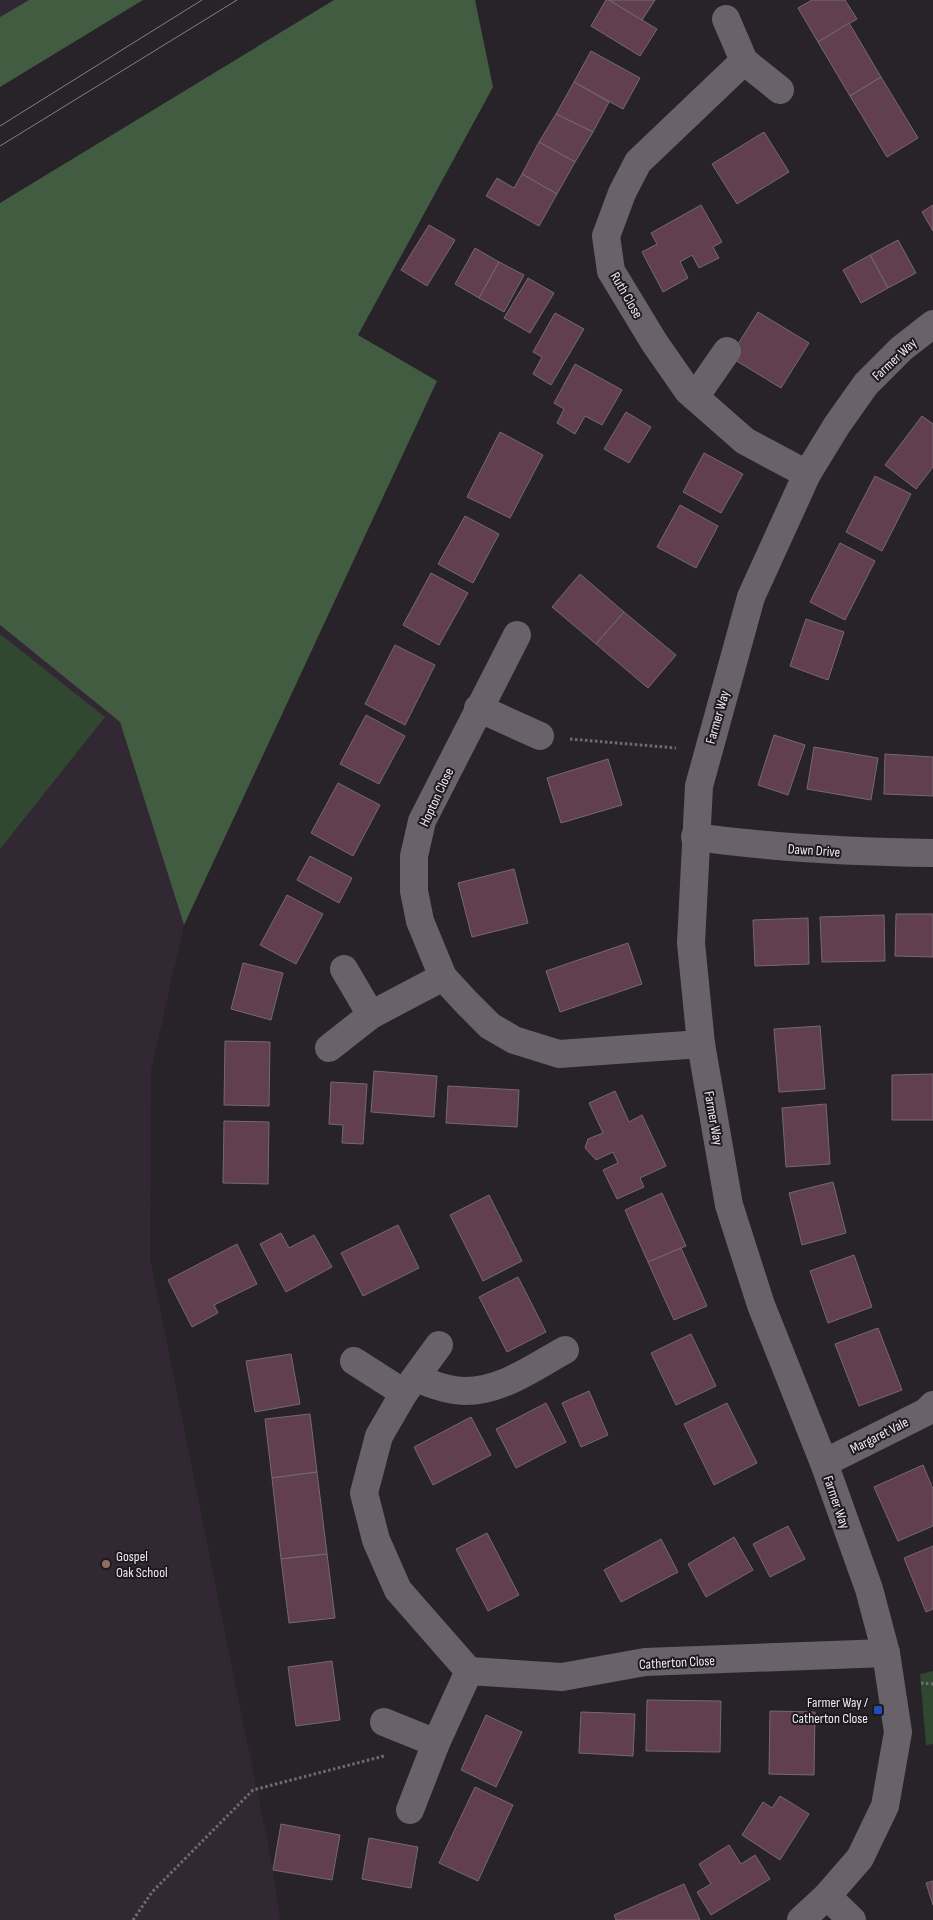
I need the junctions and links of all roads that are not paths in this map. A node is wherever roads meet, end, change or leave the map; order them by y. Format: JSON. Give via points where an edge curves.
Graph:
{"nodes":[{"id":1,"x":726,"y":19,"type":"dead end"},
{"id":2,"x":744,"y":62,"type":"junction"},
{"id":3,"x":780,"y":90,"type":"dead end"},
{"id":4,"x":933,"y":324,"type":"edge"},
{"id":5,"x":727,"y":351,"type":"dead end"},
{"id":6,"x":695,"y":398,"type":"junction"},
{"id":7,"x":807,"y":474,"type":"junction"},
{"id":8,"x":517,"y":635,"type":"dead end"},
{"id":9,"x":478,"y":708,"type":"junction"},
{"id":10,"x":540,"y":736,"type":"road end"},
{"id":11,"x":695,"y":838,"type":"junction"},
{"id":12,"x":933,"y":853,"type":"edge"},
{"id":13,"x":344,"y":969,"type":"dead end"},
{"id":14,"x":443,"y":977,"type":"junction"},
{"id":15,"x":371,"y":1015,"type":"junction"},
{"id":16,"x":701,"y":1044,"type":"junction"},
{"id":17,"x":329,"y":1048,"type":"dead end"},
{"id":18,"x":439,"y":1345,"type":"dead end"},
{"id":19,"x":565,"y":1350,"type":"dead end"},
{"id":20,"x":354,"y":1361,"type":"dead end"},
{"id":21,"x":410,"y":1386,"type":"junction"},
{"id":22,"x":933,"y":1405,"type":"edge"},
{"id":23,"x":824,"y":1463,"type":"junction"},
{"id":24,"x":886,"y":1652,"type":"junction"},
{"id":25,"x":468,"y":1671,"type":"junction"},
{"id":26,"x":384,"y":1722,"type":"dead end"},
{"id":27,"x":436,"y":1743,"type":"junction"},
{"id":28,"x":410,"y":1810,"type":"dead end"},
{"id":29,"x":827,"y":1896,"type":"junction"},
{"id":30,"x":801,"y":1920,"type":"edge"},
{"id":31,"x":852,"y":1920,"type":"edge"}],
"edges":[{"from":1,"to":2,"type":"street"},
{"from":2,"to":3,"type":"street"},
{"from":2,"to":6,"type":"street","name":"Ruth Close","via":[[638,162],[606,236],[611,271],[654,342]]},
{"from":4,"to":7,"type":"street","name":"Farmer Way","via":[[901,349],[866,384],[836,425]]},
{"from":5,"to":6,"type":"street"},
{"from":6,"to":7,"type":"street","name":"Ruth Close","via":[[745,441]]},
{"from":7,"to":11,"type":"street","name":"Farmer Way","via":[[751,598],[707,751],[699,786]]},
{"from":8,"to":9,"type":"street","name":"Hopton Close"},
{"from":9,"to":10,"type":"street"},
{"from":9,"to":14,"type":"street","name":"Hopton Close","via":[[422,821],[414,856],[414,891],[420,921]]},
{"from":11,"to":12,"type":"street","name":"Dawn Drive","via":[[855,852]]},
{"from":11,"to":16,"type":"street","name":"Farmer Way","via":[[691,943]]},
{"from":13,"to":15,"type":"street"},
{"from":14,"to":15,"type":"street"},
{"from":14,"to":16,"type":"street","name":"Hopton Close","via":[[490,1026],[514,1040],[559,1054]]},
{"from":15,"to":17,"type":"street"},
{"from":16,"to":23,"type":"street","name":"Farmer Way","via":[[729,1206],[761,1305]]},
{"from":18,"to":21,"type":"street"},
{"from":19,"to":21,"type":"street","via":[[502,1385],[465,1391]]},
{"from":20,"to":21,"type":"street"},
{"from":21,"to":25,"type":"street","via":[[379,1436],[364,1494],[376,1540],[398,1590]]},
{"from":22,"to":23,"type":"street","name":"Margaret Vale","via":[[926,1412]]},
{"from":23,"to":24,"type":"street","name":"Farmer Way","via":[[869,1589]]},
{"from":24,"to":25,"type":"street","name":"Catherton Close","via":[[645,1662],[562,1677]]},
{"from":24,"to":29,"type":"street","name":"Farmer Way","via":[[898,1732],[885,1806],[860,1858]]},
{"from":25,"to":27,"type":"street"},
{"from":26,"to":27,"type":"street"},
{"from":27,"to":28,"type":"street"},
{"from":29,"to":30,"type":"street","name":"Farmer Way"},
{"from":29,"to":31,"type":"street"}]}
